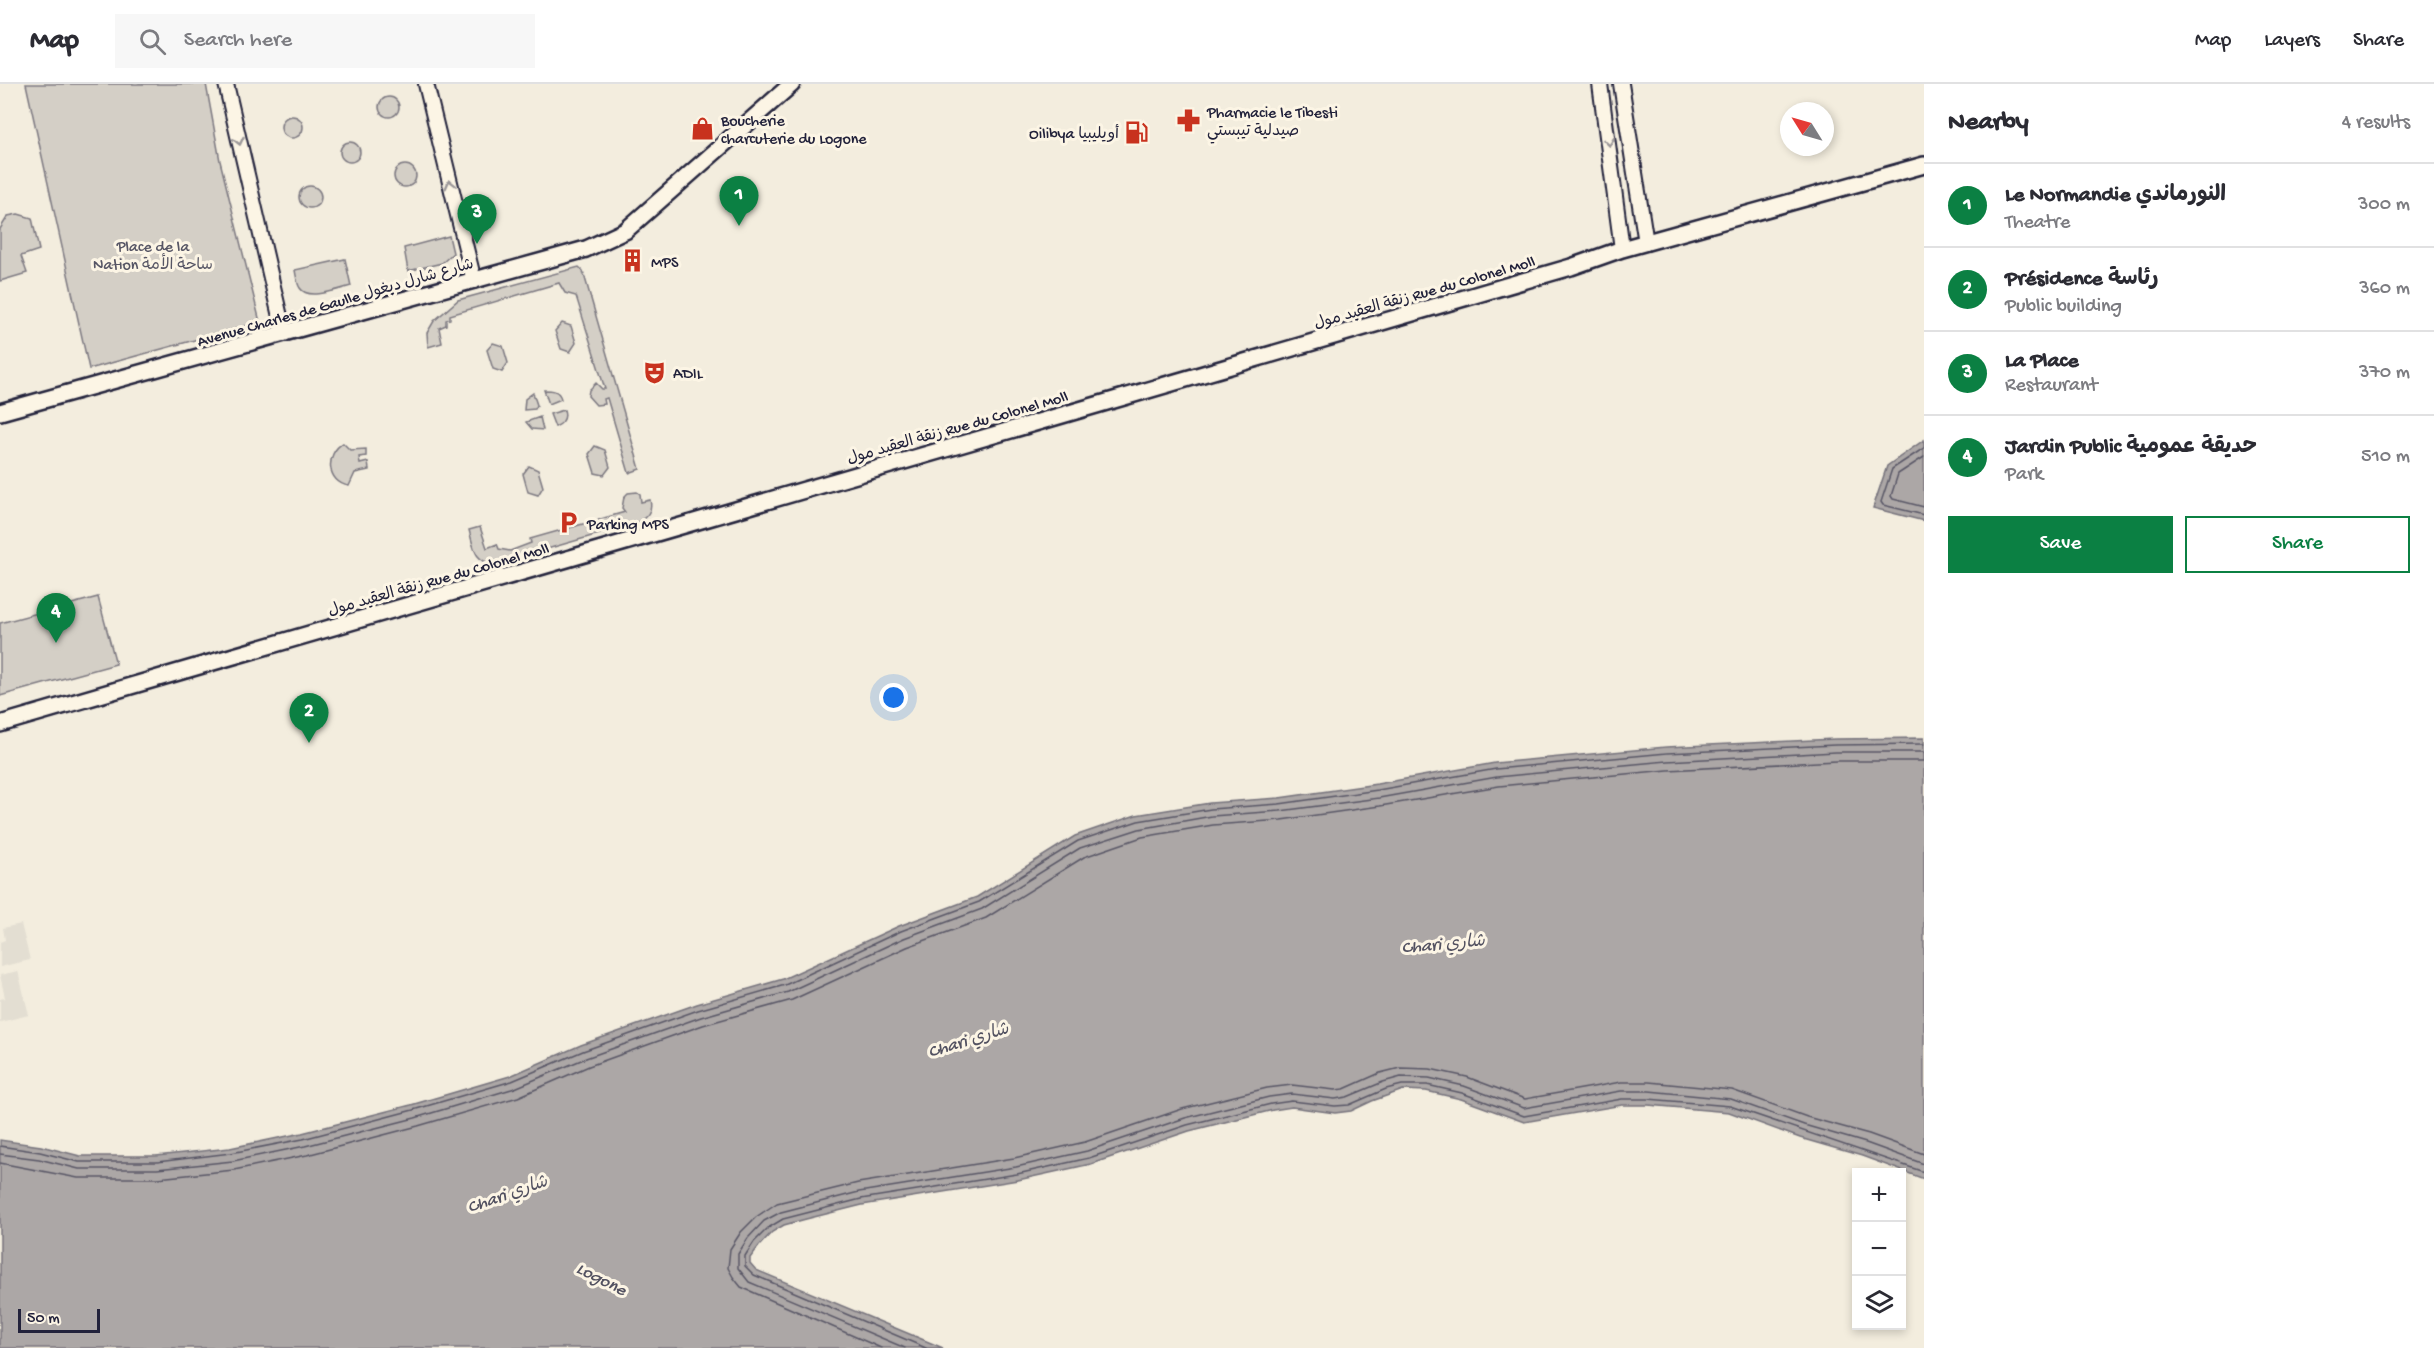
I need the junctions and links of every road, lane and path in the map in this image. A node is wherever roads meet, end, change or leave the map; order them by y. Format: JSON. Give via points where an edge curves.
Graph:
{"nodes":[{"id":1,"x":226,"y":84,"type":"edge"},
{"id":2,"x":426,"y":84,"type":"edge"},
{"id":3,"x":792,"y":84,"type":"edge"},
{"id":4,"x":1600,"y":84,"type":"edge"},
{"id":5,"x":1621,"y":84,"type":"edge"},
{"id":6,"x":1924,"y":165,"type":"edge"},
{"id":7,"x":1646,"y":243,"type":"junction"},
{"id":8,"x":1622,"y":249,"type":"junction"},
{"id":9,"x":474,"y":281,"type":"junction"},
{"id":10,"x":284,"y":334,"type":"junction"},
{"id":11,"x":4,"y":409,"type":"edge"},
{"id":12,"x":0,"y":724,"type":"edge"}],
"edges":[{"from":1,"to":10,"type":"main road","one_way":true},
{"from":9,"to":2,"type":"main road","one_way":true},
{"from":3,"to":9,"type":"main road","name":"Avenue Charles de Gaulle شارع شارل ديغول","via":[[625,231],[586,249]]},
{"from":4,"to":8,"type":"main road","one_way":true},
{"from":5,"to":7,"type":"main road"},
{"from":6,"to":7,"type":"main road","name":"زنقة العقيد مول Rue du Colonel Moll"},
{"from":7,"to":8,"type":"main road","name":"زنقة العقيد مول Rue du Colonel Moll"},
{"from":8,"to":12,"type":"main road","name":"زنقة العقيد مول Rue du Colonel Moll"},
{"from":9,"to":10,"type":"main road","name":"Avenue Charles de Gaulle شارع شارل ديغول"},
{"from":10,"to":11,"type":"main road","name":"Avenue Charles de Gaulle شارع شارل ديغول"}]}
